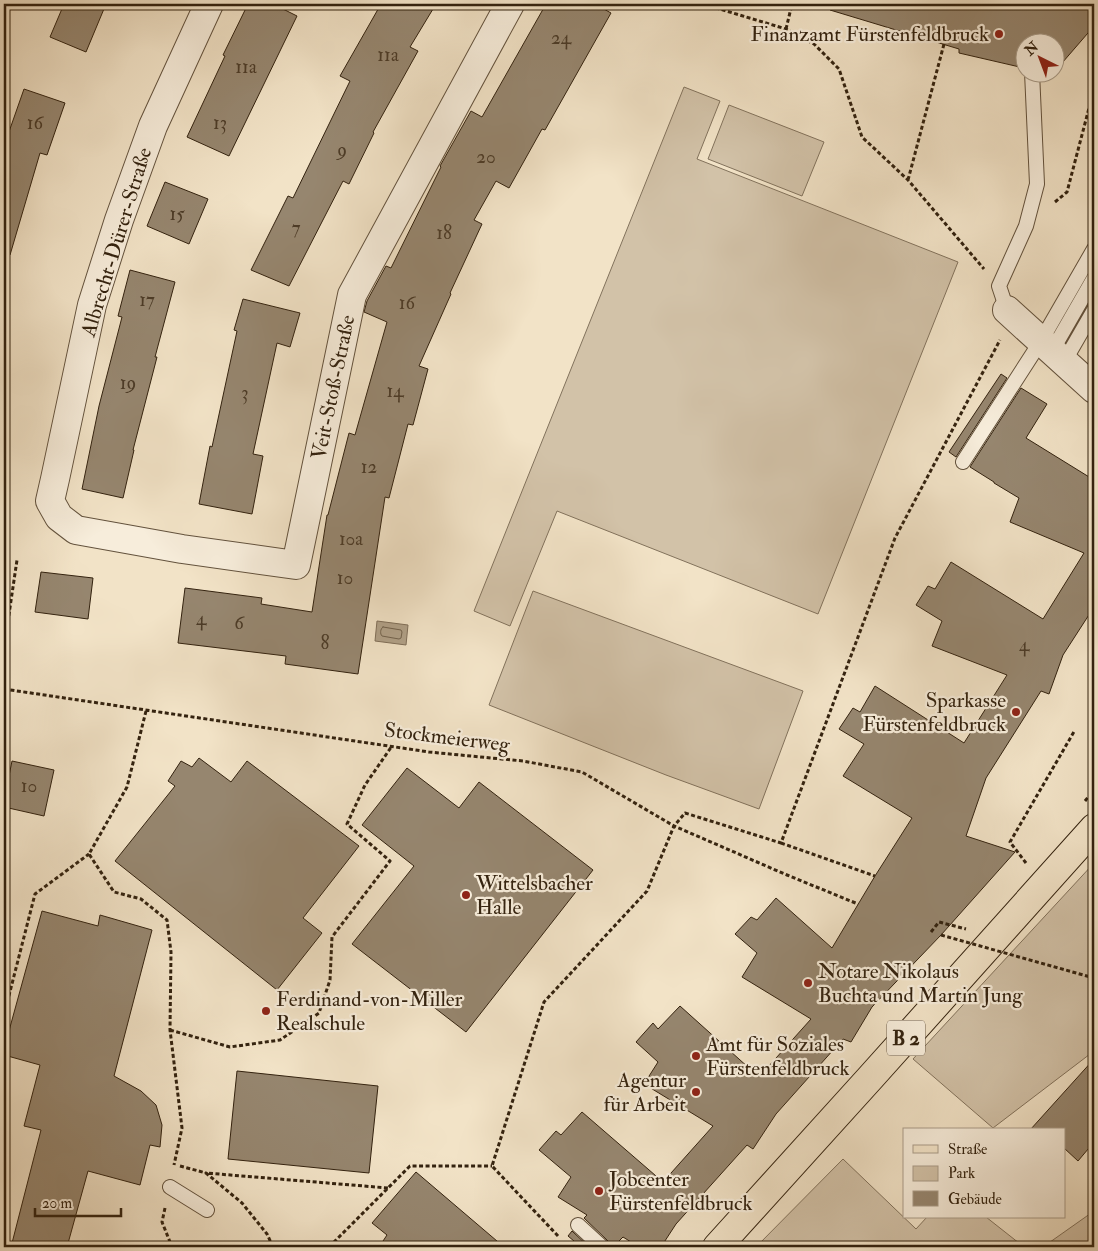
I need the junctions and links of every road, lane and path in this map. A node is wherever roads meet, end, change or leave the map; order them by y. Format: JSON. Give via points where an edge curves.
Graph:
{"nodes":[{"id":1,"x":209,"y":4,"type":"edge"},
{"id":2,"x":510,"y":4,"type":"edge"},
{"id":3,"x":703,"y":4,"type":"edge"},
{"id":4,"x":792,"y":4,"type":"edge"},
{"id":5,"x":786,"y":29,"type":"junction"},
{"id":6,"x":944,"y":44,"type":"dead end"},
{"id":7,"x":1032,"y":82,"type":"edge"},
{"id":8,"x":1094,"y":89,"type":"edge"},
{"id":9,"x":908,"y":180,"type":"junction"},
{"id":10,"x":1026,"y":226,"type":"junction"},
{"id":11,"x":1094,"y":249,"type":"edge"},
{"id":12,"x":1094,"y":278,"type":"edge"},
{"id":13,"x":1006,"y":304,"type":"junction"},
{"id":14,"x":1094,"y":310,"type":"edge"},
{"id":15,"x":1052,"y":351,"type":"junction"},
{"id":16,"x":1094,"y":389,"type":"edge"},
{"id":17,"x":963,"y":462,"type":"dead end"},
{"id":18,"x":59,"y":517,"type":"joint"},
{"id":19,"x":17,"y":560,"type":"dead end"},
{"id":20,"x":4,"y":648,"type":"edge"},
{"id":21,"x":4,"y":689,"type":"edge"},
{"id":22,"x":146,"y":711,"type":"junction"},
{"id":23,"x":1075,"y":730,"type":"dead end"},
{"id":24,"x":392,"y":746,"type":"junction"},
{"id":25,"x":674,"y":826,"type":"junction"},
{"id":26,"x":1094,"y":828,"type":"edge"},
{"id":27,"x":781,"y":843,"type":"junction"},
{"id":28,"x":89,"y":854,"type":"junction"},
{"id":29,"x":1027,"y":866,"type":"dead end"},
{"id":30,"x":875,"y":876,"type":"dead end"},
{"id":31,"x":858,"y":904,"type":"dead end"},
{"id":32,"x":971,"y":931,"type":"dead end"},
{"id":33,"x":930,"y":932,"type":"dead end"},
{"id":34,"x":941,"y":935,"type":"dead end"},
{"id":35,"x":1094,"y":978,"type":"edge"},
{"id":36,"x":4,"y":1015,"type":"edge"},
{"id":37,"x":170,"y":1030,"type":"junction"},
{"id":38,"x":174,"y":1165,"type":"junction"},
{"id":39,"x":492,"y":1166,"type":"junction"},
{"id":40,"x":206,"y":1173,"type":"junction"},
{"id":41,"x":170,"y":1187,"type":"junction"},
{"id":42,"x":388,"y":1188,"type":"junction"},
{"id":43,"x":207,"y":1210,"type":"dead end"},
{"id":44,"x":578,"y":1226,"type":"dead end"},
{"id":45,"x":561,"y":1240,"type":"dead end"},
{"id":46,"x":177,"y":1247,"type":"edge"},
{"id":47,"x":273,"y":1247,"type":"edge"},
{"id":48,"x":322,"y":1247,"type":"edge"},
{"id":49,"x":602,"y":1247,"type":"edge"},
{"id":50,"x":717,"y":1247,"type":"edge"}],
"edges":[{"from":1,"to":18,"type":"street","name":"Albrecht-Dürer-Straße","via":[[153,126],[92,305],[50,501]]},
{"from":2,"to":18,"type":"street","name":"Veit-Stoß-Straße","via":[[352,295],[296,565],[76,530]]},
{"from":3,"to":5,"type":"path"},
{"from":4,"to":5,"type":"path"},
{"from":5,"to":9,"type":"path","via":[[814,44],[839,69],[862,137]]},
{"from":6,"to":9,"type":"path"},
{"from":7,"to":10,"type":"lane","via":[[1037,184]]},
{"from":8,"to":10,"type":"path","via":[[1067,192]]},
{"from":9,"to":13,"type":"path"},
{"from":10,"to":13,"type":"lane"},
{"from":11,"to":15,"type":"lane"},
{"from":12,"to":15,"type":"lane"},
{"from":13,"to":15,"type":"street"},
{"from":13,"to":27,"type":"path","via":[[895,538]]},
{"from":14,"to":15,"type":"lane"},
{"from":15,"to":16,"type":"street"},
{"from":15,"to":17,"type":"lane"},
{"from":19,"to":20,"type":"path"},
{"from":21,"to":22,"type":"path","name":"Stockmeierweg"},
{"from":22,"to":24,"type":"path","name":"Stockmeierweg"},
{"from":22,"to":28,"type":"path","via":[[127,787]]},
{"from":23,"to":29,"type":"path","via":[[1010,842]]},
{"from":24,"to":25,"type":"path","name":"Stockmeierweg","via":[[523,761],[582,772]]},
{"from":24,"to":37,"type":"path","via":[[365,785],[347,824],[390,861],[332,937],[330,980],[319,1013],[280,1040],[230,1047]]},
{"from":25,"to":27,"type":"path","via":[[685,813]]},
{"from":25,"to":31,"type":"path","name":"Stockmeierweg"},
{"from":25,"to":39,"type":"path","via":[[647,891],[544,1002]]},
{"from":26,"to":50,"type":"main road","number":"B 2"},
{"from":27,"to":30,"type":"path"},
{"from":28,"to":36,"type":"path","via":[[35,894]]},
{"from":28,"to":37,"type":"path","via":[[114,892],[141,899],[167,920],[171,952]]},
{"from":32,"to":33,"type":"path","via":[[939,922]]},
{"from":34,"to":35,"type":"path","bridge":true},
{"from":37,"to":38,"type":"path","via":[[182,1128]]},
{"from":38,"to":40,"type":"path"},
{"from":38,"to":41,"type":"path"},
{"from":39,"to":42,"type":"path","via":[[410,1166]]},
{"from":39,"to":45,"type":"path"},
{"from":40,"to":42,"type":"path"},
{"from":40,"to":47,"type":"path","via":[[242,1203],[267,1234]]},
{"from":41,"to":43,"type":"lane"},
{"from":41,"to":46,"type":"path","via":[[162,1222],[170,1242]]},
{"from":42,"to":48,"type":"path","via":[[331,1245]]},
{"from":44,"to":49,"type":"lane"}]}
